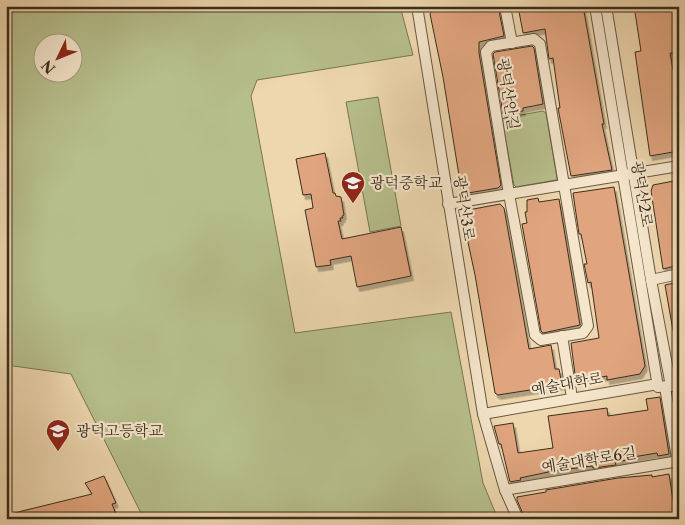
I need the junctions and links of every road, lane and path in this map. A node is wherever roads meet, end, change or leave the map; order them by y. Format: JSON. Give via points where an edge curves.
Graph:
{"nodes":[{"id":1,"x":417,"y":6,"type":"edge"},
{"id":2,"x":505,"y":6,"type":"edge"},
{"id":3,"x":595,"y":6,"type":"edge"},
{"id":4,"x":606,"y":6,"type":"edge"},
{"id":5,"x":512,"y":43,"type":"junction"},
{"id":6,"x":679,"y":166,"type":"edge"},
{"id":7,"x":628,"y":175,"type":"junction"},
{"id":8,"x":564,"y":186,"type":"junction"},
{"id":9,"x":509,"y":194,"type":"junction"},
{"id":10,"x":448,"y":204,"type":"junction"},
{"id":11,"x":679,"y":274,"type":"edge"},
{"id":12,"x":651,"y":280,"type":"junction"},
{"id":13,"x":562,"y":336,"type":"junction"},
{"id":14,"x":674,"y":374,"type":"edge"},
{"id":15,"x":665,"y":384,"type":"edge"},
{"id":16,"x":572,"y":398,"type":"junction"},
{"id":17,"x":482,"y":414,"type":"junction"},
{"id":18,"x":678,"y":464,"type":"edge"},
{"id":19,"x":505,"y":490,"type":"junction"},
{"id":20,"x":518,"y":519,"type":"edge"}],
"edges":[{"from":1,"to":10,"type":"street","name":"광덕산3로"},
{"from":2,"to":5,"type":"street"},
{"from":3,"to":7,"type":"street","name":"광덕산2로"},
{"from":4,"to":7,"type":"street","name":"광덕산2로"},
{"from":5,"to":8,"type":"street","name":"광덕산안길","via":[[534,40],[540,44]]},
{"from":5,"to":9,"type":"street","name":"광덕산안길","via":[[490,46],[486,52]]},
{"from":6,"to":7,"type":"street"},
{"from":7,"to":8,"type":"street"},
{"from":7,"to":12,"type":"street","name":"광덕산2로"},
{"from":7,"to":15,"type":"street","name":"광덕산2로"},
{"from":8,"to":9,"type":"street"},
{"from":8,"to":13,"type":"street","name":"광덕산안길","via":[[588,326],[583,333]]},
{"from":9,"to":10,"type":"street"},
{"from":9,"to":13,"type":"street","name":"광덕산안길","via":[[535,335],[541,340]]},
{"from":10,"to":17,"type":"street","name":"광덕산3로"},
{"from":11,"to":12,"type":"street"},
{"from":12,"to":14,"type":"street","name":"광덕산2로"},
{"from":13,"to":16,"type":"street"},
{"from":14,"to":15,"type":"street","name":"광덕산2로"},
{"from":15,"to":16,"type":"street","name":"예술대학로"},
{"from":15,"to":18,"type":"street"},
{"from":16,"to":17,"type":"street","name":"예술대학로"},
{"from":17,"to":19,"type":"street","name":"광덕산3로"},
{"from":18,"to":19,"type":"street","name":"예술대학로6길"},
{"from":19,"to":20,"type":"street","name":"광덕산3로"}]}
